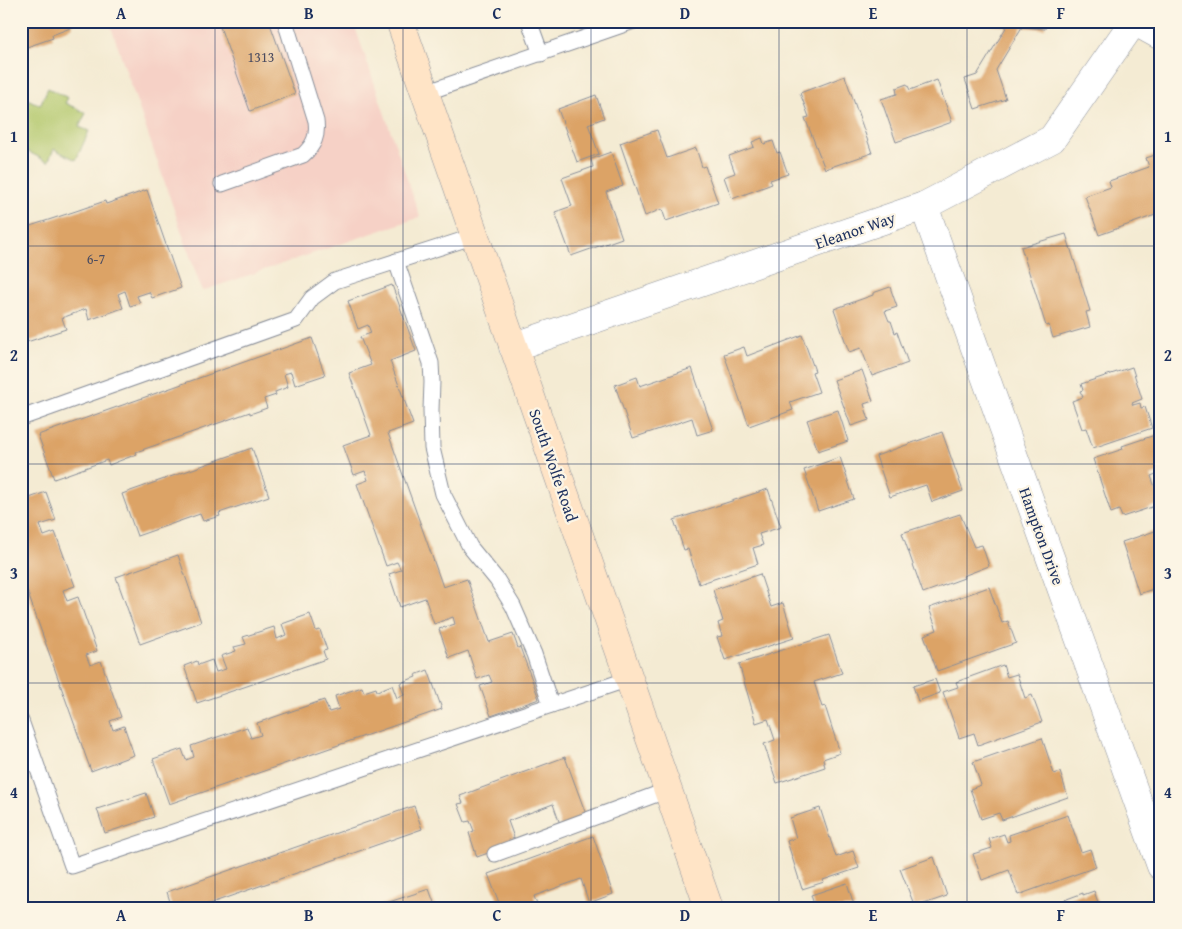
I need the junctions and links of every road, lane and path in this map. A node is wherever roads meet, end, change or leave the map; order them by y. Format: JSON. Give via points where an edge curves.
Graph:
{"nodes":[{"id":1,"x":285,"y":21,"type":"edge"},
{"id":2,"x":400,"y":21,"type":"edge"},
{"id":3,"x":529,"y":21,"type":"edge"},
{"id":4,"x":634,"y":21,"type":"edge"},
{"id":5,"x":1134,"y":21,"type":"edge"},
{"id":6,"x":1161,"y":36,"type":"edge"},
{"id":7,"x":541,"y":54,"type":"junction"},
{"id":8,"x":425,"y":92,"type":"junction"},
{"id":9,"x":222,"y":184,"type":"dead end"},
{"id":10,"x":924,"y":206,"type":"junction"},
{"id":11,"x":475,"y":236,"type":"junction"},
{"id":12,"x":396,"y":261,"type":"junction"},
{"id":13,"x":513,"y":347,"type":"junction"},
{"id":14,"x":21,"y":418,"type":"edge"},
{"id":15,"x":630,"y":680,"type":"junction"},
{"id":16,"x":551,"y":706,"type":"junction"},
{"id":17,"x":21,"y":721,"type":"edge"},
{"id":18,"x":668,"y":790,"type":"junction"},
{"id":19,"x":496,"y":854,"type":"dead end"},
{"id":20,"x":1161,"y":866,"type":"edge"},
{"id":21,"x":709,"y":908,"type":"edge"}],
"edges":[{"from":1,"to":9,"type":"lane","via":[[316,121],[314,142],[303,156]]},
{"from":2,"to":8,"type":"main road","name":"South Wolfe Road"},
{"from":3,"to":7,"type":"lane"},
{"from":4,"to":7,"type":"lane"},
{"from":5,"to":6,"type":"street"},
{"from":5,"to":10,"type":"street","name":"Eleanor Way","via":[[1052,139]]},
{"from":7,"to":8,"type":"lane"},
{"from":8,"to":11,"type":"main road","name":"South Wolfe Road"},
{"from":10,"to":13,"type":"street","name":"Eleanor Way"},
{"from":10,"to":20,"type":"street","name":"Hampton Drive"},
{"from":11,"to":12,"type":"lane"},
{"from":11,"to":13,"type":"main road","name":"South Wolfe Road"},
{"from":12,"to":14,"type":"lane","via":[[336,281],[312,298],[296,320]]},
{"from":12,"to":16,"type":"lane","via":[[431,364],[432,448],[443,494],[470,548],[514,606]]},
{"from":13,"to":15,"type":"main road","name":"South Wolfe Road"},
{"from":15,"to":16,"type":"lane"},
{"from":15,"to":18,"type":"main road","name":"South Wolfe Road"},
{"from":16,"to":17,"type":"lane","via":[[72,866]]},
{"from":18,"to":19,"type":"lane"},
{"from":18,"to":21,"type":"main road","name":"South Wolfe Road"}]}
